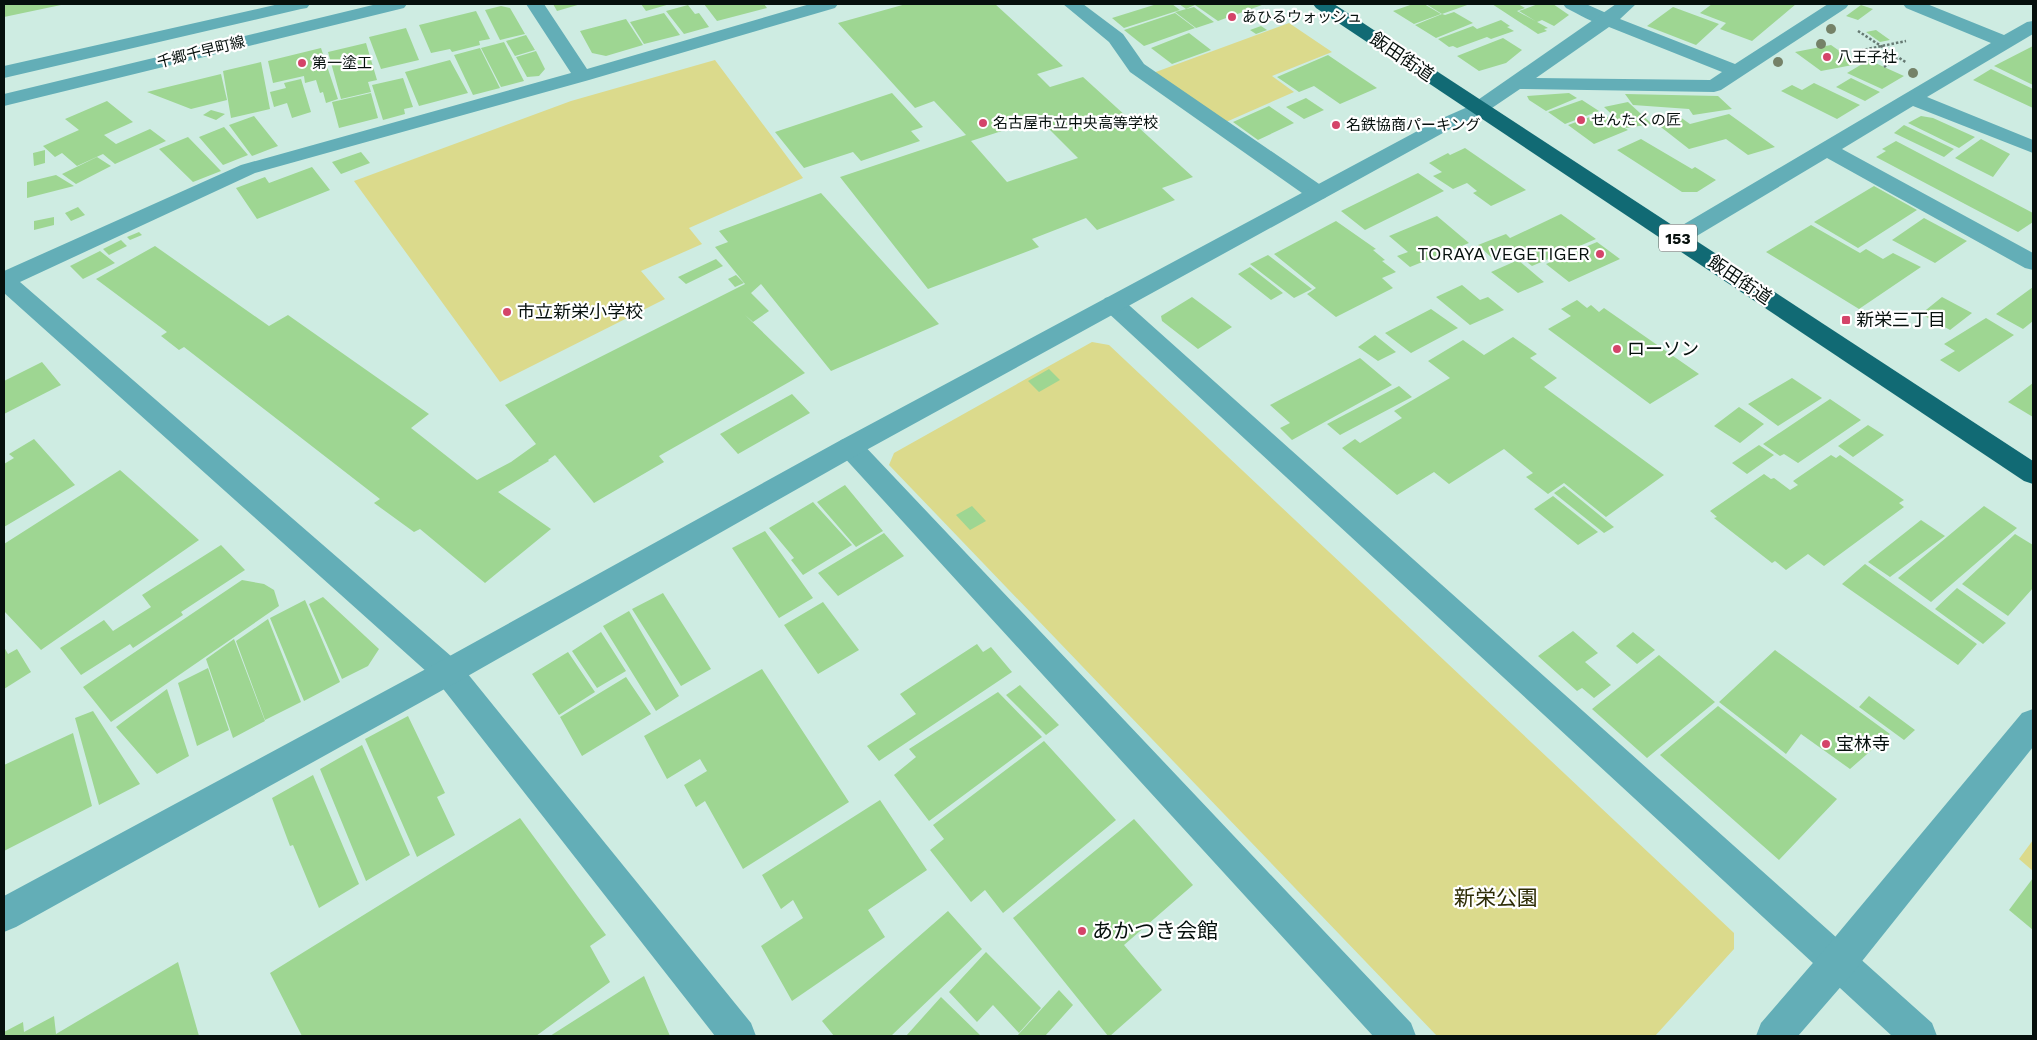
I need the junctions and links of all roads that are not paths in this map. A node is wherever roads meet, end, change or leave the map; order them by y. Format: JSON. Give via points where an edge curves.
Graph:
{"nodes":[{"id":1,"x":301,"y":4,"type":"edge"},
{"id":2,"x":398,"y":4,"type":"edge"},
{"id":3,"x":535,"y":4,"type":"edge"},
{"id":4,"x":829,"y":4,"type":"edge"},
{"id":5,"x":1072,"y":4,"type":"edge"},
{"id":6,"x":1322,"y":4,"type":"edge"},
{"id":7,"x":1572,"y":4,"type":"edge"},
{"id":8,"x":1627,"y":4,"type":"edge"},
{"id":9,"x":1840,"y":4,"type":"edge"},
{"id":10,"x":1912,"y":4,"type":"edge"},
{"id":11,"x":1607,"y":20,"type":"junction"},
{"id":12,"x":2033,"y":26,"type":"edge"},
{"id":13,"x":2006,"y":43,"type":"junction"},
{"id":14,"x":1737,"y":71,"type":"junction"},
{"id":15,"x":4,"y":72,"type":"edge"},
{"id":16,"x":582,"y":76,"type":"junction"},
{"id":17,"x":1515,"y":83,"type":"junction"},
{"id":18,"x":1911,"y":98,"type":"junction"},
{"id":19,"x":4,"y":100,"type":"edge"},
{"id":20,"x":1479,"y":108,"type":"junction"},
{"id":21,"x":2033,"y":147,"type":"edge"},
{"id":22,"x":1827,"y":149,"type":"junction"},
{"id":23,"x":1316,"y":193,"type":"junction"},
{"id":24,"x":1677,"y":238,"type":"junction"},
{"id":25,"x":2033,"y":263,"type":"edge"},
{"id":26,"x":4,"y":280,"type":"edge"},
{"id":27,"x":1113,"y":304,"type":"junction"},
{"id":28,"x":850,"y":448,"type":"junction"},
{"id":29,"x":2033,"y":474,"type":"edge"},
{"id":30,"x":448,"y":672,"type":"junction"},
{"id":31,"x":2033,"y":723,"type":"edge"},
{"id":32,"x":4,"y":915,"type":"edge"},
{"id":33,"x":1838,"y":962,"type":"junction"},
{"id":34,"x":738,"y":1036,"type":"edge"},
{"id":35,"x":1398,"y":1036,"type":"edge"},
{"id":36,"x":1774,"y":1036,"type":"edge"},
{"id":37,"x":1919,"y":1036,"type":"edge"}],
"edges":[{"from":1,"to":15,"type":"street","name":"千郷千早町線"},
{"from":2,"to":19,"type":"street","name":"千郷千早町線"},
{"from":3,"to":16,"type":"street"},
{"from":4,"to":16,"type":"street"},
{"from":5,"to":23,"type":"street","via":[[1116,38],[1137,68]]},
{"from":6,"to":20,"type":"highway","name":"飯田街道","number":"153"},
{"from":7,"to":11,"type":"street"},
{"from":8,"to":11,"type":"street"},
{"from":9,"to":14,"type":"street"},
{"from":10,"to":13,"type":"street"},
{"from":11,"to":14,"type":"street"},
{"from":11,"to":17,"type":"street"},
{"from":12,"to":13,"type":"street"},
{"from":13,"to":18,"type":"street"},
{"from":14,"to":17,"type":"street","via":[[1714,86]]},
{"from":16,"to":26,"type":"street","via":[[248,168]]},
{"from":17,"to":20,"type":"street"},
{"from":18,"to":21,"type":"street"},
{"from":18,"to":22,"type":"street"},
{"from":20,"to":23,"type":"street"},
{"from":20,"to":24,"type":"highway","name":"飯田街道","number":"153"},
{"from":22,"to":24,"type":"street"},
{"from":22,"to":25,"type":"street"},
{"from":23,"to":27,"type":"street"},
{"from":24,"to":29,"type":"highway","name":"飯田街道","number":"153"},
{"from":26,"to":30,"type":"street"},
{"from":27,"to":28,"type":"street"},
{"from":27,"to":33,"type":"street"},
{"from":28,"to":30,"type":"street"},
{"from":28,"to":35,"type":"street"},
{"from":30,"to":32,"type":"street"},
{"from":30,"to":34,"type":"street"},
{"from":31,"to":33,"type":"street"},
{"from":33,"to":36,"type":"street"},
{"from":33,"to":37,"type":"street"}]}
